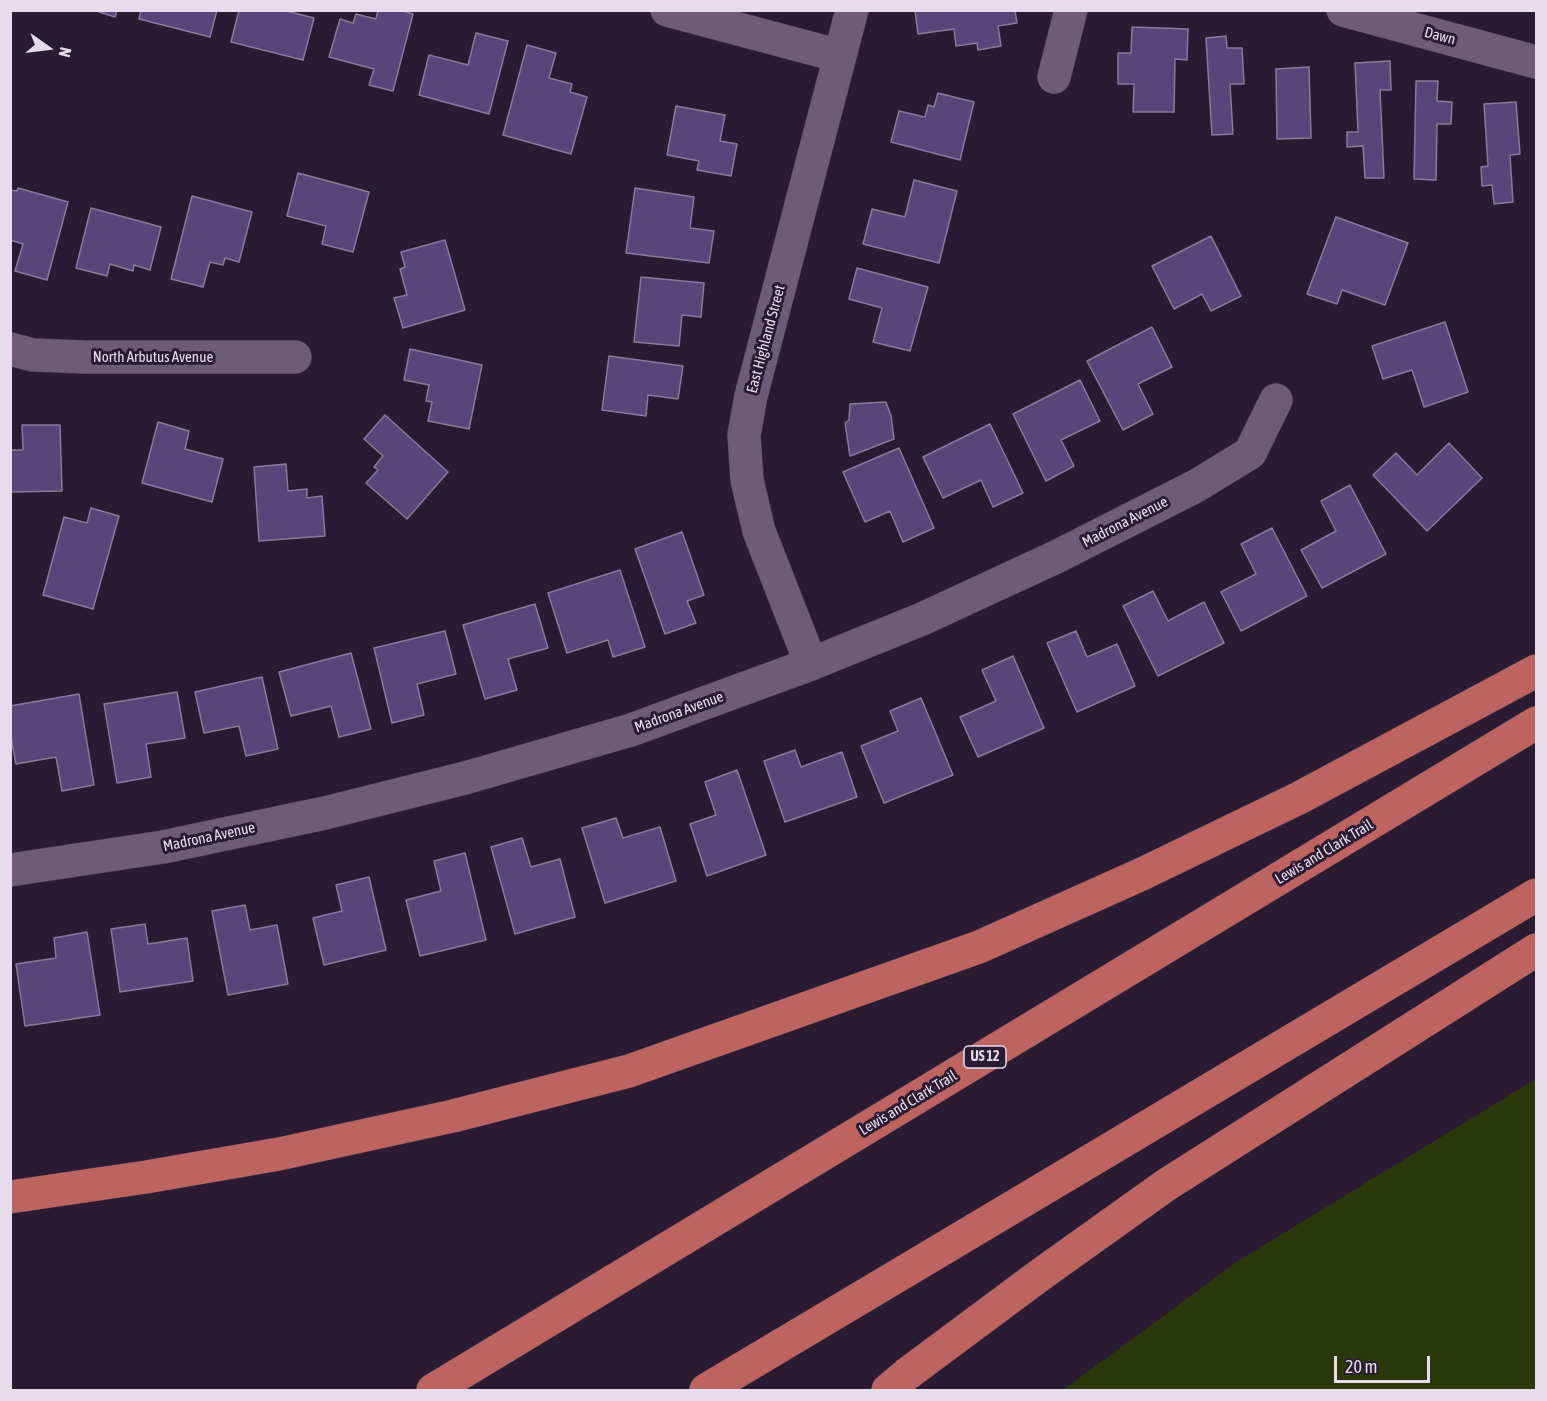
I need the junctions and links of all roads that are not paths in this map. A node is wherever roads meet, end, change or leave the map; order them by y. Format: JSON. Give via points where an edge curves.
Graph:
{"nodes":[{"id":1,"x":667,"y":10,"type":"edge"},
{"id":2,"x":852,"y":10,"type":"edge"},
{"id":3,"x":1071,"y":10,"type":"edge"},
{"id":4,"x":1343,"y":10,"type":"edge"},
{"id":5,"x":1386,"y":16,"type":"edge"},
{"id":6,"x":840,"y":56,"type":"junction"},
{"id":7,"x":1536,"y":62,"type":"edge"},
{"id":8,"x":1054,"y":77,"type":"dead end"},
{"id":9,"x":10,"y":349,"type":"edge"},
{"id":10,"x":295,"y":357,"type":"dead end"},
{"id":11,"x":1276,"y":400,"type":"dead end"},
{"id":12,"x":811,"y":664,"type":"junction"},
{"id":13,"x":1536,"y":671,"type":"edge"},
{"id":14,"x":1536,"y":723,"type":"edge"},
{"id":15,"x":10,"y":870,"type":"edge"},
{"id":16,"x":1536,"y":895,"type":"edge"},
{"id":17,"x":1536,"y":950,"type":"edge"},
{"id":18,"x":10,"y":1197,"type":"edge"},
{"id":19,"x":433,"y":1390,"type":"edge"},
{"id":20,"x":706,"y":1390,"type":"edge"},
{"id":21,"x":888,"y":1390,"type":"edge"}],
"edges":[{"from":1,"to":6,"type":"street"},
{"from":2,"to":6,"type":"street","name":"East Highland Street"},
{"from":3,"to":8,"type":"street"},
{"from":4,"to":5,"type":"street","name":"Dawn"},
{"from":5,"to":7,"type":"street","name":"Dawn"},
{"from":6,"to":12,"type":"street","name":"East Highland Street","via":[[744,435],[747,480],[759,531]]},
{"from":9,"to":10,"type":"street","name":"North Arbutus Avenue","via":[[33,355],[85,357]]},
{"from":11,"to":12,"type":"street","name":"Madrona Avenue","via":[[1250,453],[1196,486],[922,619]]},
{"from":12,"to":15,"type":"street","name":"Madrona Avenue","via":[[631,730],[465,778],[326,813],[163,847]]},
{"from":13,"to":18,"type":"highway","via":[[1299,798],[1143,874],[979,947],[629,1071],[453,1116],[279,1154]]},
{"from":14,"to":19,"type":"highway","name":"Lewis and Clark Trail","number":"US 12"},
{"from":16,"to":20,"type":"highway"},
{"from":17,"to":21,"type":"highway","via":[[1166,1185]]}]}
